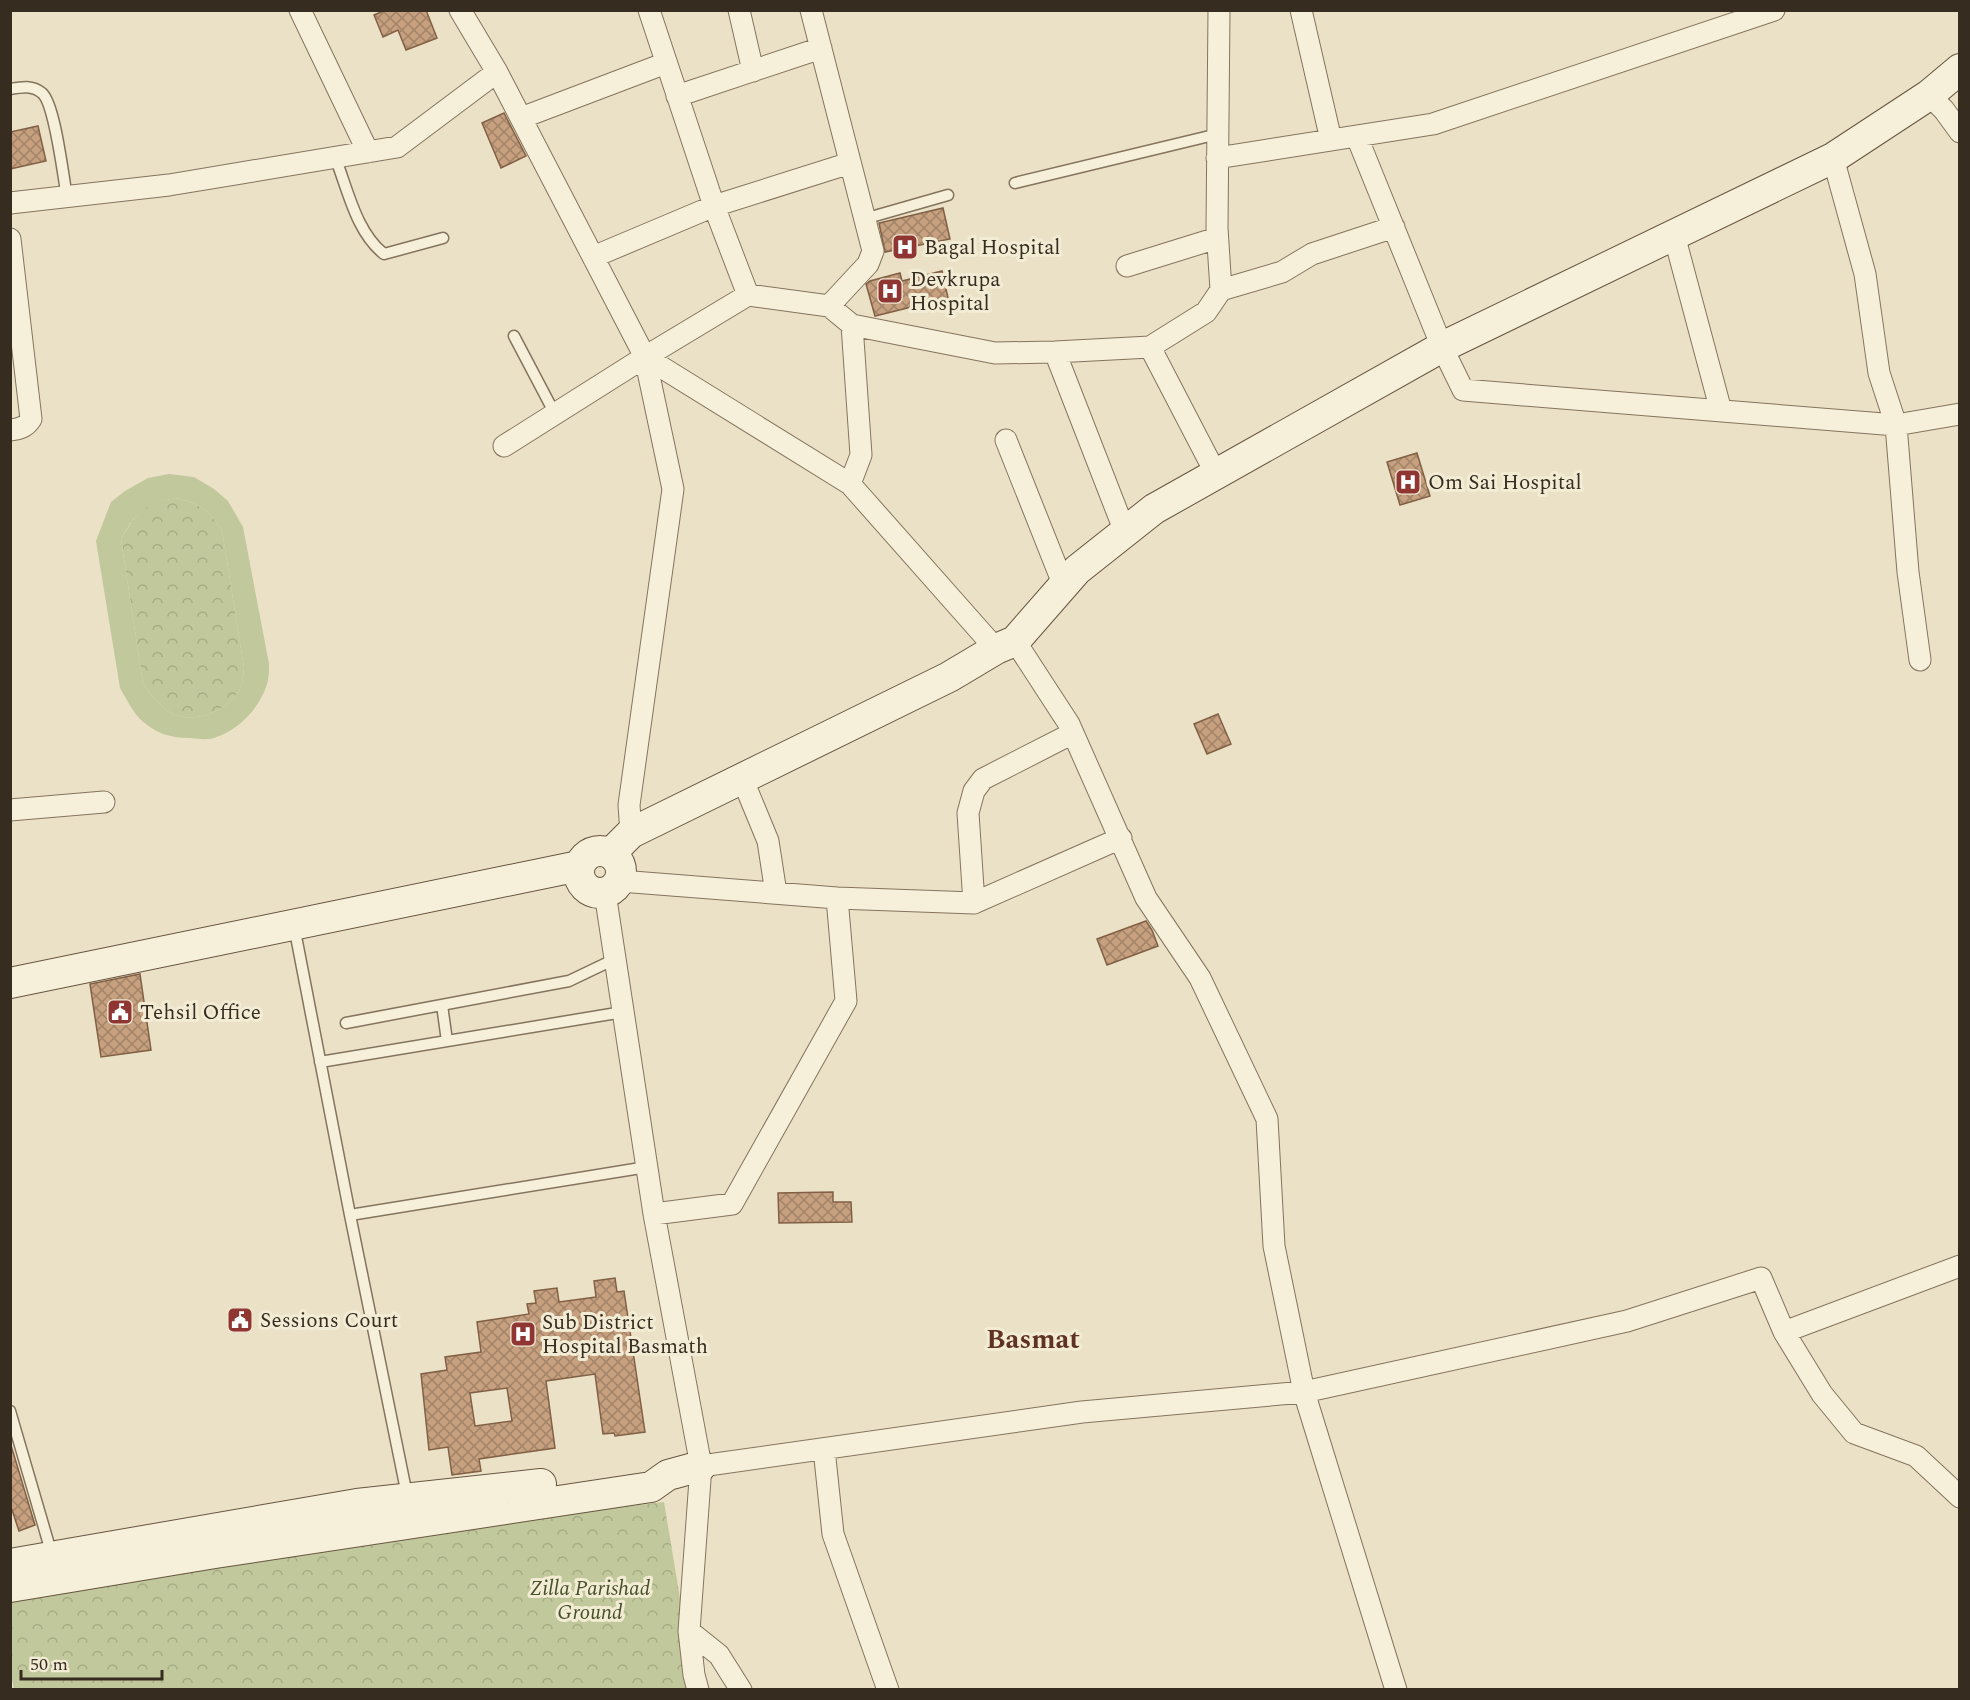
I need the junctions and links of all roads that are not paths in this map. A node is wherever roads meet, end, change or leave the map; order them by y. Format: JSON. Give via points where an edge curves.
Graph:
{"nodes":[{"id":1,"x":300,"y":10,"type":"edge"},
{"id":2,"x":460,"y":10,"type":"edge"},
{"id":3,"x":649,"y":10,"type":"edge"},
{"id":4,"x":739,"y":10,"type":"edge"},
{"id":5,"x":812,"y":10,"type":"edge"},
{"id":6,"x":1219,"y":10,"type":"edge"},
{"id":7,"x":1301,"y":10,"type":"edge"},
{"id":8,"x":1774,"y":10,"type":"edge"},
{"id":9,"x":821,"y":48,"type":"junction"},
{"id":10,"x":666,"y":63,"type":"junction"},
{"id":11,"x":1959,"y":69,"type":"edge"},
{"id":12,"x":753,"y":71,"type":"junction"},
{"id":13,"x":497,"y":72,"type":"junction"},
{"id":14,"x":10,"y":89,"type":"edge"},
{"id":15,"x":677,"y":96,"type":"junction"},
{"id":16,"x":1929,"y":96,"type":"junction"},
{"id":17,"x":521,"y":118,"type":"junction"},
{"id":18,"x":1959,"y":132,"type":"edge"},
{"id":19,"x":1218,"y":134,"type":"junction"},
{"id":20,"x":1357,"y":137,"type":"junction"},
{"id":21,"x":1331,"y":140,"type":"junction"},
{"id":22,"x":368,"y":152,"type":"junction"},
{"id":23,"x":335,"y":157,"type":"junction"},
{"id":24,"x":1217,"y":158,"type":"junction"},
{"id":25,"x":1833,"y":158,"type":"junction"},
{"id":26,"x":850,"y":163,"type":"junction"},
{"id":27,"x":1015,"y":183,"type":"dead end"},
{"id":28,"x":948,"y":195,"type":"dead end"},
{"id":29,"x":67,"y":196,"type":"junction"},
{"id":30,"x":10,"y":203,"type":"edge"},
{"id":31,"x":714,"y":206,"type":"junction"},
{"id":32,"x":864,"y":219,"type":"junction"},
{"id":33,"x":1394,"y":227,"type":"junction"},
{"id":34,"x":1674,"y":235,"type":"junction"},
{"id":35,"x":443,"y":238,"type":"dead end"},
{"id":36,"x":1217,"y":238,"type":"junction"},
{"id":37,"x":10,"y":239,"type":"edge"},
{"id":38,"x":593,"y":257,"type":"junction"},
{"id":39,"x":1128,"y":266,"type":"dead end"},
{"id":40,"x":1221,"y":290,"type":"junction"},
{"id":41,"x":748,"y":295,"type":"junction"},
{"id":42,"x":829,"y":306,"type":"junction"},
{"id":43,"x":852,"y":325,"type":"junction"},
{"id":44,"x":514,"y":336,"type":"dead end"},
{"id":45,"x":1150,"y":347,"type":"junction"},
{"id":46,"x":1442,"y":347,"type":"junction"},
{"id":47,"x":1055,"y":352,"type":"junction"},
{"id":48,"x":645,"y":357,"type":"junction"},
{"id":49,"x":1721,"y":411,"type":"junction"},
{"id":50,"x":555,"y":414,"type":"junction"},
{"id":51,"x":1959,"y":414,"type":"edge"},
{"id":52,"x":1896,"y":425,"type":"junction"},
{"id":53,"x":10,"y":430,"type":"edge"},
{"id":54,"x":1006,"y":440,"type":"dead end"},
{"id":55,"x":504,"y":446,"type":"dead end"},
{"id":56,"x":1216,"y":474,"type":"junction"},
{"id":57,"x":850,"y":484,"type":"junction"},
{"id":58,"x":1125,"y":532,"type":"junction"},
{"id":59,"x":1064,"y":586,"type":"junction"},
{"id":60,"x":1005,"y":645,"type":"junction"},
{"id":61,"x":1920,"y":660,"type":"dead end"},
{"id":62,"x":1073,"y":733,"type":"junction"},
{"id":63,"x":742,"y":778,"type":"junction"},
{"id":64,"x":104,"y":802,"type":"dead end"},
{"id":65,"x":10,"y":810,"type":"edge"},
{"id":66,"x":1121,"y":838,"type":"junction"},
{"id":67,"x":617,"y":865,"type":"junction"},
{"id":68,"x":776,"y":893,"type":"junction"},
{"id":69,"x":837,"y":897,"type":"junction"},
{"id":70,"x":974,"y":903,"type":"junction"},
{"id":71,"x":294,"y":925,"type":"junction"},
{"id":72,"x":615,"y":959,"type":"junction"},
{"id":73,"x":10,"y":983,"type":"edge"},
{"id":74,"x":442,"y":1005,"type":"junction"},
{"id":75,"x":623,"y":1012,"type":"junction"},
{"id":76,"x":346,"y":1023,"type":"dead end"},
{"id":77,"x":447,"y":1041,"type":"junction"},
{"id":78,"x":320,"y":1062,"type":"junction"},
{"id":79,"x":647,"y":1167,"type":"junction"},
{"id":80,"x":654,"y":1214,"type":"junction"},
{"id":81,"x":350,"y":1215,"type":"junction"},
{"id":82,"x":1959,"y":1266,"type":"edge"},
{"id":83,"x":1784,"y":1332,"type":"junction"},
{"id":84,"x":1305,"y":1392,"type":"junction"},
{"id":85,"x":10,"y":1411,"type":"edge"},
{"id":86,"x":824,"y":1449,"type":"junction"},
{"id":87,"x":701,"y":1466,"type":"junction"},
{"id":88,"x":668,"y":1475,"type":"junction"},
{"id":89,"x":1959,"y":1497,"type":"edge"},
{"id":90,"x":408,"y":1499,"type":"junction"},
{"id":91,"x":52,"y":1557,"type":"junction"},
{"id":92,"x":10,"y":1563,"type":"edge"},
{"id":93,"x":10,"y":1587,"type":"edge"},
{"id":94,"x":689,"y":1631,"type":"junction"},
{"id":95,"x":698,"y":1689,"type":"edge"},
{"id":96,"x":741,"y":1689,"type":"edge"},
{"id":97,"x":888,"y":1689,"type":"edge"},
{"id":98,"x":1396,"y":1689,"type":"edge"}],
"edges":[{"from":1,"to":22,"type":"street"},
{"from":2,"to":13,"type":"street"},
{"from":3,"to":10,"type":"street"},
{"from":4,"to":12,"type":"street"},
{"from":5,"to":9,"type":"street"},
{"from":6,"to":19,"type":"street"},
{"from":7,"to":21,"type":"street"},
{"from":8,"to":20,"type":"street","via":[[1433,124]]},
{"from":9,"to":12,"type":"street"},
{"from":9,"to":26,"type":"street"},
{"from":10,"to":15,"type":"street"},
{"from":10,"to":17,"type":"street"},
{"from":11,"to":16,"type":"main road"},
{"from":12,"to":15,"type":"street"},
{"from":13,"to":17,"type":"street"},
{"from":13,"to":22,"type":"street","via":[[397,147]]},
{"from":14,"to":29,"type":"lane","via":[[26,86],[43,93],[52,111]]},
{"from":15,"to":31,"type":"street"},
{"from":16,"to":18,"type":"street"},
{"from":16,"to":25,"type":"main road"},
{"from":17,"to":38,"type":"street"},
{"from":19,"to":24,"type":"street"},
{"from":19,"to":27,"type":"lane"},
{"from":20,"to":21,"type":"street"},
{"from":20,"to":33,"type":"street"},
{"from":21,"to":24,"type":"street"},
{"from":22,"to":23,"type":"street"},
{"from":23,"to":29,"type":"street","via":[[169,185]]},
{"from":23,"to":35,"type":"lane","via":[[371,244],[384,254]]},
{"from":24,"to":36,"type":"street"},
{"from":25,"to":34,"type":"main road"},
{"from":25,"to":52,"type":"street","via":[[1865,274],[1879,373]]},
{"from":26,"to":31,"type":"street"},
{"from":26,"to":32,"type":"street"},
{"from":28,"to":32,"type":"lane"},
{"from":29,"to":30,"type":"street"},
{"from":31,"to":38,"type":"street"},
{"from":31,"to":41,"type":"street"},
{"from":32,"to":42,"type":"street","via":[[872,258]]},
{"from":33,"to":40,"type":"street","via":[[1312,254],[1282,272]]},
{"from":33,"to":46,"type":"street"},
{"from":34,"to":46,"type":"main road"},
{"from":34,"to":49,"type":"street"},
{"from":36,"to":39,"type":"street"},
{"from":36,"to":40,"type":"street"},
{"from":37,"to":53,"type":"street","via":[[31,419],[21,429]]},
{"from":38,"to":48,"type":"street"},
{"from":40,"to":45,"type":"street","via":[[1206,312]]},
{"from":41,"to":42,"type":"street"},
{"from":41,"to":48,"type":"street"},
{"from":42,"to":43,"type":"street"},
{"from":43,"to":47,"type":"street","via":[[995,353]]},
{"from":43,"to":57,"type":"street","via":[[861,455]]},
{"from":44,"to":50,"type":"lane"},
{"from":45,"to":47,"type":"street"},
{"from":45,"to":56,"type":"street"},
{"from":46,"to":49,"type":"street","via":[[1463,390]]},
{"from":46,"to":56,"type":"main road"},
{"from":47,"to":58,"type":"street"},
{"from":48,"to":50,"type":"street"},
{"from":48,"to":57,"type":"street"},
{"from":48,"to":67,"type":"street","via":[[673,489],[629,805]]},
{"from":49,"to":52,"type":"street"},
{"from":50,"to":55,"type":"street"},
{"from":51,"to":52,"type":"street"},
{"from":52,"to":61,"type":"street"},
{"from":54,"to":59,"type":"street"},
{"from":56,"to":58,"type":"main road","via":[[1154,509]]},
{"from":57,"to":60,"type":"street"},
{"from":58,"to":59,"type":"main road","via":[[1077,570]]},
{"from":59,"to":60,"type":"main road"},
{"from":60,"to":62,"type":"street"},
{"from":60,"to":63,"type":"main road"},
{"from":62,"to":66,"type":"street"},
{"from":62,"to":70,"type":"street","via":[[983,779],[974,790],[968,813]]},
{"from":63,"to":67,"type":"main road"},
{"from":63,"to":68,"type":"street","via":[[768,841]]},
{"from":64,"to":65,"type":"street"},
{"from":66,"to":70,"type":"street"},
{"from":66,"to":84,"type":"street","via":[[1146,898],[1200,978],[1267,1119],[1275,1246]]},
{"from":67,"to":68,"type":"street"},
{"from":67,"to":71,"type":"main road","via":[[603,851],[588,854],[579,867]]},
{"from":67,"to":72,"type":"street"},
{"from":68,"to":69,"type":"street"},
{"from":69,"to":70,"type":"street"},
{"from":69,"to":80,"type":"street","via":[[846,1001],[732,1204]]},
{"from":71,"to":73,"type":"main road"},
{"from":71,"to":78,"type":"lane"},
{"from":72,"to":74,"type":"lane","via":[[569,981]]},
{"from":72,"to":75,"type":"street"},
{"from":74,"to":76,"type":"lane"},
{"from":74,"to":77,"type":"lane"},
{"from":75,"to":77,"type":"lane"},
{"from":75,"to":79,"type":"street"},
{"from":77,"to":78,"type":"lane"},
{"from":78,"to":81,"type":"lane"},
{"from":79,"to":80,"type":"street"},
{"from":79,"to":81,"type":"lane"},
{"from":80,"to":87,"type":"street"},
{"from":81,"to":90,"type":"lane"},
{"from":82,"to":83,"type":"street"},
{"from":83,"to":84,"type":"street","via":[[1761,1278],[1627,1321]]},
{"from":83,"to":89,"type":"street","via":[[1822,1394],[1854,1433],[1916,1456]]},
{"from":84,"to":86,"type":"street","via":[[1082,1412]]},
{"from":84,"to":98,"type":"street"},
{"from":85,"to":91,"type":"lane"},
{"from":86,"to":87,"type":"street"},
{"from":86,"to":97,"type":"street","via":[[832,1534]]},
{"from":87,"to":88,"type":"main road"},
{"from":87,"to":94,"type":"street"},
{"from":88,"to":90,"type":"main road","via":[[647,1472]]},
{"from":88,"to":93,"type":"main road","via":[[651,1487]]},
{"from":90,"to":91,"type":"main road","via":[[357,1504]]},
{"from":91,"to":92,"type":"main road"},
{"from":94,"to":95,"type":"street"},
{"from":94,"to":96,"type":"street","via":[[718,1655]]}]}
